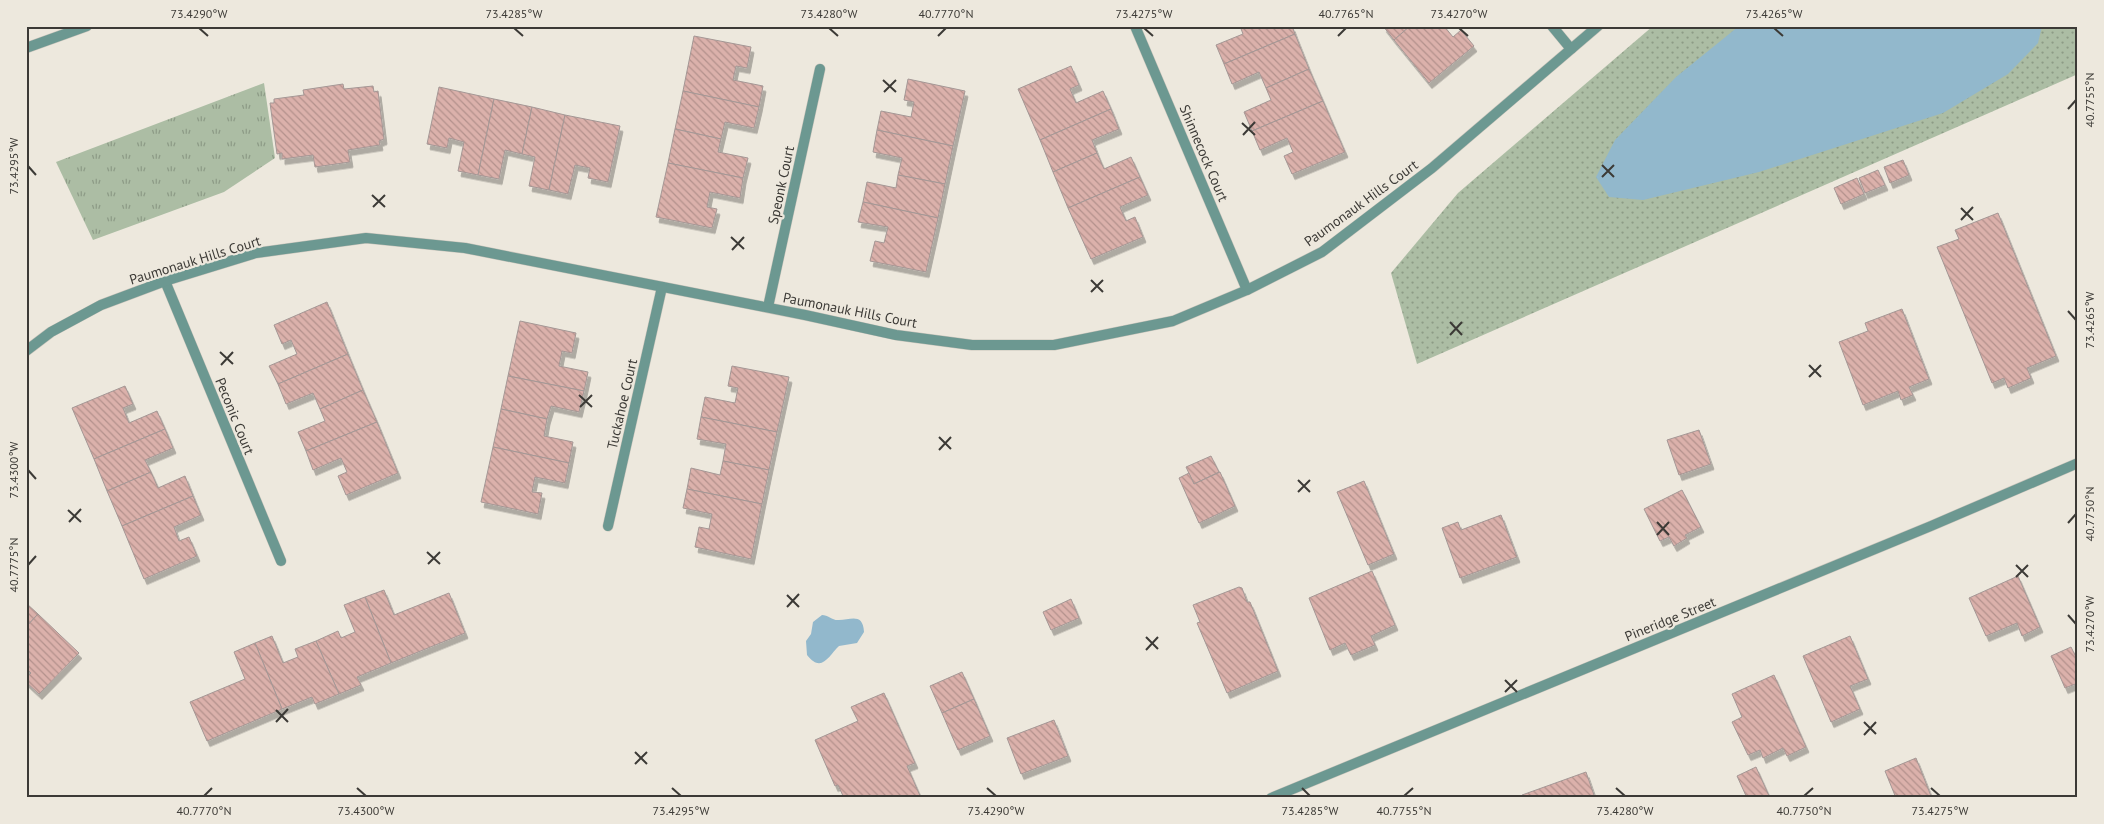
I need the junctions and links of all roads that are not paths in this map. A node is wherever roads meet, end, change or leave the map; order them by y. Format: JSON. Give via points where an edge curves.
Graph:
{"nodes":[{"id":1,"x":87,"y":26,"type":"edge"},
{"id":2,"x":1135,"y":26,"type":"edge"},
{"id":3,"x":1552,"y":26,"type":"edge"},
{"id":4,"x":1598,"y":26,"type":"edge"},
{"id":5,"x":26,"y":48,"type":"edge"},
{"id":6,"x":1571,"y":49,"type":"junction"},
{"id":7,"x":820,"y":69,"type":"dead end"},
{"id":8,"x":165,"y":281,"type":"junction"},
{"id":9,"x":662,"y":287,"type":"junction"},
{"id":10,"x":1247,"y":290,"type":"junction"},
{"id":11,"x":768,"y":307,"type":"junction"},
{"id":12,"x":26,"y":351,"type":"edge"},
{"id":13,"x":2078,"y":463,"type":"edge"},
{"id":14,"x":608,"y":526,"type":"dead end"},
{"id":15,"x":280,"y":561,"type":"dead end"},
{"id":16,"x":1271,"y":798,"type":"edge"}],
"edges":[{"from":1,"to":5,"type":"street"},
{"from":2,"to":10,"type":"street","name":"Shinnecock Court"},
{"from":3,"to":6,"type":"street"},
{"from":4,"to":6,"type":"street","name":"Paumonauk Hills Court"},
{"from":6,"to":10,"type":"street","name":"Paumonauk Hills Court","via":[[1432,168],[1322,252]]},
{"from":7,"to":11,"type":"street","name":"Speonk Court"},
{"from":8,"to":9,"type":"street","name":"Paumonauk Hills Court","via":[[256,253],[366,238],[465,248]]},
{"from":8,"to":12,"type":"street","name":"Paumonauk Hills Court","via":[[102,305],[51,332]]},
{"from":8,"to":15,"type":"street","name":"Peconic Court"},
{"from":9,"to":11,"type":"street","name":"Paumonauk Hills Court"},
{"from":9,"to":14,"type":"street","name":"Tuckahoe Court"},
{"from":10,"to":11,"type":"street","name":"Paumonauk Hills Court","via":[[1173,321],[1054,345],[962,344],[896,335]]},
{"from":13,"to":16,"type":"street","name":"Pineridge Street"}]}
